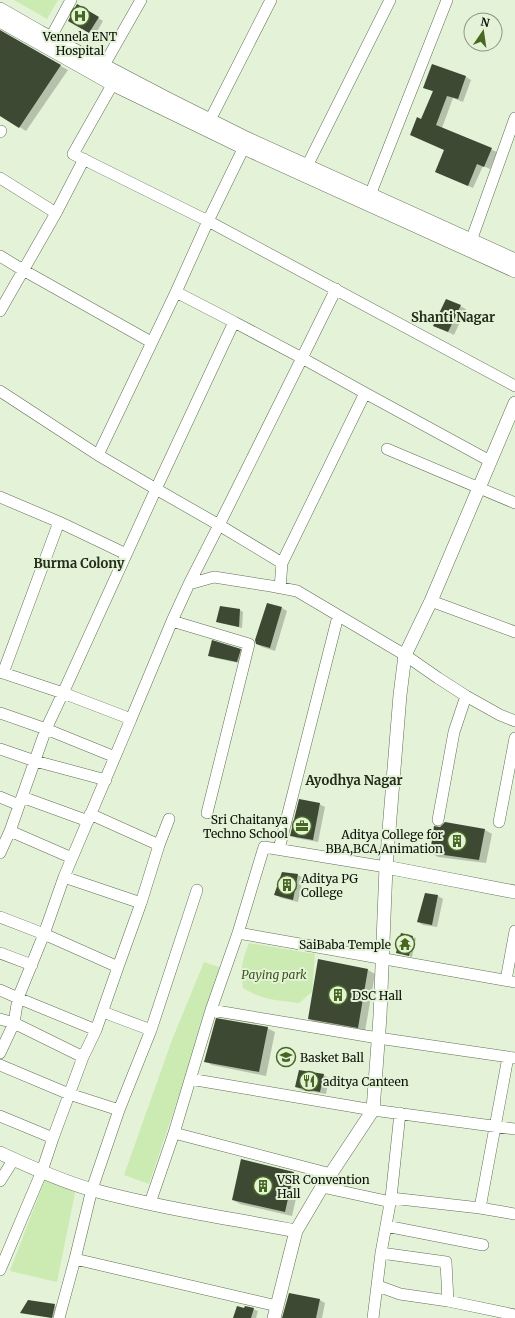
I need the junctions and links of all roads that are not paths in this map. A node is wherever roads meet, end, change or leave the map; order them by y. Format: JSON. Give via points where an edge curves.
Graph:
{"nodes":[{"id":1,"x":71,"y":0,"type":"edge"},
{"id":2,"x":141,"y":0,"type":"edge"},
{"id":3,"x":271,"y":0,"type":"edge"},
{"id":4,"x":390,"y":0,"type":"edge"},
{"id":5,"x":447,"y":0,"type":"edge"},
{"id":6,"x":0,"y":10,"type":"edge"},
{"id":7,"x":0,"y":21,"type":"edge"},
{"id":8,"x":51,"y":37,"type":"junction"},
{"id":9,"x":104,"y":65,"type":"junction"},
{"id":10,"x":115,"y":79,"type":"junction"},
{"id":11,"x":515,"y":118,"type":"edge"},
{"id":12,"x":210,"y":120,"type":"junction"},
{"id":13,"x":246,"y":144,"type":"junction"},
{"id":14,"x":84,"y":159,"type":"junction"},
{"id":15,"x":307,"y":166,"type":"junction"},
{"id":16,"x":0,"y":178,"type":"edge"},
{"id":17,"x":370,"y":195,"type":"junction"},
{"id":18,"x":56,"y":213,"type":"junction"},
{"id":19,"x":208,"y":221,"type":"junction"},
{"id":20,"x":471,"y":241,"type":"junction"},
{"id":21,"x":0,"y":256,"type":"edge"},
{"id":22,"x":515,"y":260,"type":"edge"},
{"id":23,"x":23,"y":270,"type":"junction"},
{"id":24,"x":515,"y":271,"type":"edge"},
{"id":25,"x":336,"y":289,"type":"junction"},
{"id":26,"x":176,"y":292,"type":"junction"},
{"id":27,"x":0,"y":311,"type":"edge"},
{"id":28,"x":234,"y":322,"type":"junction"},
{"id":29,"x":151,"y":342,"type":"junction"},
{"id":30,"x":302,"y":358,"type":"junction"},
{"id":31,"x":515,"y":386,"type":"edge"},
{"id":32,"x":0,"y":391,"type":"edge"},
{"id":33,"x":365,"y":393,"type":"junction"},
{"id":34,"x":515,"y":402,"type":"edge"},
{"id":35,"x":387,"y":449,"type":"dead end"},
{"id":36,"x":98,"y":454,"type":"junction"},
{"id":37,"x":490,"y":461,"type":"junction"},
{"id":38,"x":479,"y":487,"type":"junction"},
{"id":39,"x":156,"y":489,"type":"junction"},
{"id":40,"x":0,"y":497,"type":"edge"},
{"id":41,"x":515,"y":503,"type":"edge"},
{"id":42,"x":59,"y":522,"type":"junction"},
{"id":43,"x":219,"y":525,"type":"junction"},
{"id":44,"x":126,"y":554,"type":"junction"},
{"id":45,"x":282,"y":563,"type":"junction"},
{"id":46,"x":189,"y":584,"type":"junction"},
{"id":47,"x":280,"y":588,"type":"junction"},
{"id":48,"x":431,"y":601,"type":"junction"},
{"id":49,"x":338,"y":616,"type":"junction"},
{"id":50,"x":172,"y":621,"type":"junction"},
{"id":51,"x":515,"y":632,"type":"edge"},
{"id":52,"x":405,"y":655,"type":"junction"},
{"id":53,"x":1,"y":673,"type":"edge"},
{"id":54,"x":63,"y":693,"type":"junction"},
{"id":55,"x":466,"y":696,"type":"junction"},
{"id":56,"x":0,"y":713,"type":"edge"},
{"id":57,"x":131,"y":720,"type":"junction"},
{"id":58,"x":515,"y":721,"type":"edge"},
{"id":59,"x":46,"y":729,"type":"junction"},
{"id":60,"x":515,"y":738,"type":"edge"},
{"id":61,"x":0,"y":750,"type":"edge"},
{"id":62,"x":115,"y":757,"type":"junction"},
{"id":63,"x":35,"y":761,"type":"junction"},
{"id":64,"x":106,"y":780,"type":"junction"},
{"id":65,"x":0,"y":797,"type":"edge"},
{"id":66,"x":20,"y":801,"type":"junction"},
{"id":67,"x":207,"y":813,"type":"dead end"},
{"id":68,"x":89,"y":817,"type":"junction"},
{"id":69,"x":169,"y":820,"type":"dead end"},
{"id":70,"x":438,"y":820,"type":"dead end"},
{"id":71,"x":498,"y":822,"type":"dead end"},
{"id":72,"x":10,"y":831,"type":"junction"},
{"id":73,"x":3,"y":841,"type":"edge"},
{"id":74,"x":159,"y":844,"type":"junction"},
{"id":75,"x":279,"y":849,"type":"junction"},
{"id":76,"x":0,"y":853,"type":"edge"},
{"id":77,"x":72,"y":858,"type":"junction"},
{"id":78,"x":386,"y":867,"type":"junction"},
{"id":79,"x":64,"y":877,"type":"junction"},
{"id":80,"x":197,"y":890,"type":"dead end"},
{"id":81,"x":515,"y":892,"type":"edge"},
{"id":82,"x":141,"y":903,"type":"junction"},
{"id":83,"x":0,"y":917,"type":"edge"},
{"id":84,"x":515,"y":931,"type":"edge"},
{"id":85,"x":238,"y":933,"type":"junction"},
{"id":86,"x":44,"y":934,"type":"junction"},
{"id":87,"x":0,"y":953,"type":"edge"},
{"id":88,"x":381,"y":959,"type":"junction"},
{"id":89,"x":32,"y":965,"type":"junction"},
{"id":90,"x":118,"y":967,"type":"junction"},
{"id":91,"x":510,"y":981,"type":"edge"},
{"id":92,"x":0,"y":990,"type":"edge"},
{"id":93,"x":18,"y":998,"type":"junction"},
{"id":94,"x":211,"y":1010,"type":"junction"},
{"id":95,"x":103,"y":1012,"type":"junction"},
{"id":96,"x":0,"y":1019,"type":"edge"},
{"id":97,"x":14,"y":1023,"type":"junction"},
{"id":98,"x":96,"y":1030,"type":"junction"},
{"id":99,"x":151,"y":1030,"type":"junction"},
{"id":100,"x":378,"y":1038,"type":"junction"},
{"id":101,"x":0,"y":1053,"type":"edge"},
{"id":102,"x":84,"y":1057,"type":"junction"},
{"id":103,"x":511,"y":1057,"type":"edge"},
{"id":104,"x":0,"y":1065,"type":"edge"},
{"id":105,"x":190,"y":1079,"type":"junction"},
{"id":106,"x":68,"y":1094,"type":"junction"},
{"id":107,"x":119,"y":1110,"type":"junction"},
{"id":108,"x":373,"y":1110,"type":"junction"},
{"id":109,"x":400,"y":1113,"type":"junction"},
{"id":110,"x":0,"y":1116,"type":"edge"},
{"id":111,"x":496,"y":1126,"type":"junction"},
{"id":112,"x":515,"y":1129,"type":"edge"},
{"id":113,"x":174,"y":1133,"type":"junction"},
{"id":114,"x":52,"y":1138,"type":"junction"},
{"id":115,"x":0,"y":1153,"type":"edge"},
{"id":116,"x":14,"y":1160,"type":"junction"},
{"id":117,"x":42,"y":1172,"type":"junction"},
{"id":118,"x":331,"y":1174,"type":"junction"},
{"id":119,"x":0,"y":1181,"type":"edge"},
{"id":120,"x":322,"y":1187,"type":"junction"},
{"id":121,"x":92,"y":1190,"type":"junction"},
{"id":122,"x":391,"y":1200,"type":"junction"},
{"id":123,"x":150,"y":1203,"type":"junction"},
{"id":124,"x":480,"y":1208,"type":"junction"},
{"id":125,"x":515,"y":1214,"type":"edge"},
{"id":126,"x":386,"y":1226,"type":"junction"},
{"id":127,"x":296,"y":1232,"type":"junction"},
{"id":128,"x":483,"y":1245,"type":"dead end"},
{"id":129,"x":382,"y":1253,"type":"junction"},
{"id":130,"x":75,"y":1259,"type":"junction"},
{"id":131,"x":0,"y":1270,"type":"edge"},
{"id":132,"x":378,"y":1286,"type":"junction"},
{"id":133,"x":448,"y":1301,"type":"junction"},
{"id":134,"x":276,"y":1312,"type":"edge"},
{"id":135,"x":515,"y":1315,"type":"edge"},
{"id":136,"x":59,"y":1318,"type":"edge"},
{"id":137,"x":373,"y":1318,"type":"edge"}],
"edges":[{"from":1,"to":8,"type":"street"},
{"from":2,"to":9,"type":"street"},
{"from":3,"to":12,"type":"street"},
{"from":4,"to":15,"type":"street"},
{"from":5,"to":17,"type":"street"},
{"from":6,"to":8,"type":"street"},
{"from":7,"to":10,"type":"street"},
{"from":8,"to":9,"type":"street"},
{"from":9,"to":10,"type":"street"},
{"from":10,"to":12,"type":"street","via":[[168,99]]},
{"from":10,"to":13,"type":"street"},
{"from":10,"to":14,"type":"street","via":[[73,154]]},
{"from":11,"to":20,"type":"street"},
{"from":12,"to":13,"type":"street"},
{"from":13,"to":15,"type":"street"},
{"from":13,"to":19,"type":"street"},
{"from":13,"to":24,"type":"street"},
{"from":14,"to":18,"type":"street"},
{"from":14,"to":19,"type":"street"},
{"from":15,"to":17,"type":"street"},
{"from":16,"to":18,"type":"street"},
{"from":17,"to":20,"type":"street"},
{"from":18,"to":23,"type":"street"},
{"from":19,"to":25,"type":"street"},
{"from":19,"to":26,"type":"street"},
{"from":20,"to":22,"type":"street"},
{"from":21,"to":23,"type":"street"},
{"from":23,"to":27,"type":"street"},
{"from":23,"to":29,"type":"street"},
{"from":25,"to":30,"type":"street"},
{"from":25,"to":31,"type":"street"},
{"from":26,"to":28,"type":"street"},
{"from":26,"to":29,"type":"street"},
{"from":28,"to":30,"type":"street"},
{"from":28,"to":39,"type":"street"},
{"from":29,"to":36,"type":"street"},
{"from":30,"to":33,"type":"street"},
{"from":30,"to":43,"type":"street"},
{"from":32,"to":36,"type":"street"},
{"from":33,"to":37,"type":"street"},
{"from":33,"to":45,"type":"street"},
{"from":34,"to":37,"type":"street"},
{"from":35,"to":38,"type":"street"},
{"from":36,"to":39,"type":"street"},
{"from":37,"to":38,"type":"street"},
{"from":38,"to":41,"type":"street"},
{"from":38,"to":48,"type":"street"},
{"from":39,"to":43,"type":"street"},
{"from":39,"to":44,"type":"street"},
{"from":40,"to":42,"type":"street"},
{"from":42,"to":44,"type":"street"},
{"from":42,"to":53,"type":"street"},
{"from":43,"to":45,"type":"street"},
{"from":43,"to":46,"type":"street"},
{"from":44,"to":54,"type":"street"},
{"from":45,"to":47,"type":"street"},
{"from":46,"to":47,"type":"street","via":[[214,577]]},
{"from":46,"to":50,"type":"street"},
{"from":47,"to":49,"type":"street","via":[[297,591]]},
{"from":48,"to":51,"type":"street"},
{"from":48,"to":52,"type":"street"},
{"from":49,"to":52,"type":"street"},
{"from":49,"to":75,"type":"street"},
{"from":50,"to":57,"type":"street"},
{"from":50,"to":67,"type":"street","via":[[249,644]]},
{"from":52,"to":55,"type":"street"},
{"from":52,"to":78,"type":"street"},
{"from":53,"to":54,"type":"street"},
{"from":54,"to":57,"type":"street"},
{"from":54,"to":59,"type":"street"},
{"from":55,"to":58,"type":"street"},
{"from":55,"to":70,"type":"street","via":[[454,732]]},
{"from":56,"to":59,"type":"street"},
{"from":57,"to":62,"type":"street"},
{"from":59,"to":62,"type":"street"},
{"from":59,"to":63,"type":"street"},
{"from":60,"to":71,"type":"street"},
{"from":61,"to":63,"type":"street"},
{"from":62,"to":64,"type":"street"},
{"from":63,"to":64,"type":"street"},
{"from":63,"to":66,"type":"street"},
{"from":64,"to":68,"type":"street"},
{"from":65,"to":66,"type":"street"},
{"from":66,"to":68,"type":"street"},
{"from":66,"to":72,"type":"street"},
{"from":68,"to":74,"type":"street"},
{"from":68,"to":77,"type":"street"},
{"from":69,"to":74,"type":"street"},
{"from":72,"to":73,"type":"street"},
{"from":72,"to":77,"type":"street"},
{"from":73,"to":76,"type":"street"},
{"from":74,"to":82,"type":"street"},
{"from":75,"to":78,"type":"street"},
{"from":75,"to":85,"type":"street","via":[[264,847]]},
{"from":77,"to":79,"type":"street"},
{"from":78,"to":81,"type":"street"},
{"from":78,"to":88,"type":"street"},
{"from":79,"to":82,"type":"street"},
{"from":79,"to":86,"type":"street"},
{"from":80,"to":99,"type":"street"},
{"from":82,"to":90,"type":"street"},
{"from":83,"to":86,"type":"street"},
{"from":84,"to":91,"type":"street"},
{"from":85,"to":88,"type":"street"},
{"from":85,"to":94,"type":"street"},
{"from":86,"to":89,"type":"street"},
{"from":86,"to":90,"type":"street"},
{"from":87,"to":89,"type":"street"},
{"from":88,"to":91,"type":"street"},
{"from":88,"to":100,"type":"street"},
{"from":89,"to":93,"type":"street"},
{"from":90,"to":95,"type":"street"},
{"from":92,"to":93,"type":"street"},
{"from":93,"to":97,"type":"street"},
{"from":93,"to":98,"type":"street"},
{"from":94,"to":100,"type":"street"},
{"from":94,"to":105,"type":"street"},
{"from":95,"to":98,"type":"street"},
{"from":95,"to":99,"type":"street"},
{"from":96,"to":97,"type":"street"},
{"from":97,"to":101,"type":"street"},
{"from":97,"to":102,"type":"street"},
{"from":98,"to":102,"type":"street"},
{"from":99,"to":107,"type":"street"},
{"from":100,"to":103,"type":"street"},
{"from":100,"to":108,"type":"street"},
{"from":102,"to":106,"type":"street"},
{"from":103,"to":111,"type":"street"},
{"from":104,"to":106,"type":"street"},
{"from":105,"to":108,"type":"street"},
{"from":105,"to":113,"type":"street"},
{"from":106,"to":107,"type":"street"},
{"from":106,"to":114,"type":"street"},
{"from":107,"to":121,"type":"street"},
{"from":108,"to":109,"type":"street"},
{"from":108,"to":118,"type":"street"},
{"from":109,"to":111,"type":"street"},
{"from":109,"to":122,"type":"street"},
{"from":110,"to":114,"type":"street"},
{"from":111,"to":112,"type":"street"},
{"from":111,"to":124,"type":"street"},
{"from":113,"to":118,"type":"street"},
{"from":113,"to":123,"type":"street"},
{"from":114,"to":117,"type":"street"},
{"from":115,"to":116,"type":"street"},
{"from":116,"to":117,"type":"street"},
{"from":116,"to":119,"type":"street"},
{"from":117,"to":121,"type":"street"},
{"from":117,"to":131,"type":"street"},
{"from":118,"to":120,"type":"street"},
{"from":120,"to":122,"type":"street"},
{"from":120,"to":127,"type":"street"},
{"from":121,"to":123,"type":"street"},
{"from":121,"to":130,"type":"street"},
{"from":122,"to":124,"type":"street"},
{"from":122,"to":126,"type":"street"},
{"from":123,"to":127,"type":"street"},
{"from":124,"to":125,"type":"street"},
{"from":126,"to":128,"type":"street"},
{"from":126,"to":129,"type":"street"},
{"from":127,"to":134,"type":"street"},
{"from":129,"to":132,"type":"street"},
{"from":129,"to":133,"type":"street","via":[[446,1262]]},
{"from":130,"to":134,"type":"street"},
{"from":130,"to":136,"type":"street"},
{"from":132,"to":133,"type":"street","via":[[400,1294]]},
{"from":132,"to":137,"type":"street"},
{"from":133,"to":135,"type":"street"}]}
